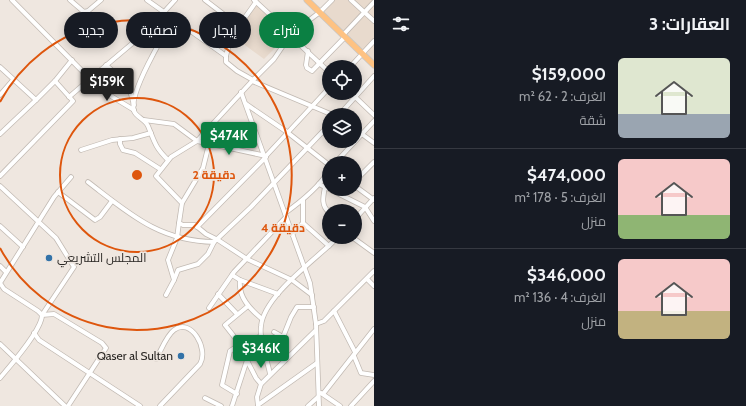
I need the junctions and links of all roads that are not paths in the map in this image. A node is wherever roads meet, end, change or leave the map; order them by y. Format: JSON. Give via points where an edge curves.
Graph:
{"nodes":[{"id":1,"x":12,"y":0,"type":"edge"},
{"id":2,"x":70,"y":0,"type":"edge"},
{"id":3,"x":101,"y":0,"type":"edge"},
{"id":4,"x":147,"y":0,"type":"edge"},
{"id":5,"x":175,"y":0,"type":"edge"},
{"id":6,"x":205,"y":0,"type":"edge"},
{"id":7,"x":307,"y":0,"type":"edge"},
{"id":8,"x":332,"y":0,"type":"edge"},
{"id":9,"x":351,"y":0,"type":"edge"},
{"id":10,"x":255,"y":1,"type":"edge"},
{"id":11,"x":374,"y":2,"type":"edge"},
{"id":12,"x":164,"y":12,"type":"joint"},
{"id":13,"x":221,"y":12,"type":"edge"},
{"id":14,"x":248,"y":12,"type":"edge"},
{"id":15,"x":266,"y":12,"type":"edge"},
{"id":16,"x":320,"y":12,"type":"junction"},
{"id":17,"x":364,"y":13,"type":"junction"},
{"id":18,"x":314,"y":17,"type":"edge"},
{"id":19,"x":374,"y":21,"type":"edge"},
{"id":20,"x":191,"y":31,"type":"edge"},
{"id":21,"x":344,"y":36,"type":"junction"},
{"id":22,"x":374,"y":41,"type":"edge"},
{"id":23,"x":126,"y":48,"type":"edge"},
{"id":24,"x":156,"y":48,"type":"edge"},
{"id":25,"x":228,"y":48,"type":"edge"},
{"id":26,"x":282,"y":48,"type":"edge"},
{"id":27,"x":304,"y":48,"type":"edge"},
{"id":28,"x":308,"y":51,"type":"junction"},
{"id":29,"x":362,"y":54,"type":"junction"},
{"id":30,"x":226,"y":56,"type":"junction"},
{"id":31,"x":72,"y":60,"type":"junction"},
{"id":32,"x":356,"y":60,"type":"edge"},
{"id":33,"x":320,"y":64,"type":"junction"},
{"id":34,"x":106,"y":65,"type":"junction"},
{"id":35,"x":374,"y":65,"type":"edge"},
{"id":36,"x":0,"y":68,"type":"edge"},
{"id":37,"x":374,"y":76,"type":"edge"},
{"id":38,"x":90,"y":78,"type":"junction"},
{"id":39,"x":13,"y":80,"type":"junction"},
{"id":40,"x":55,"y":81,"type":"junction"},
{"id":41,"x":252,"y":81,"type":"junction"},
{"id":42,"x":85,"y":85,"type":"junction"},
{"id":43,"x":362,"y":89,"type":"edge"},
{"id":44,"x":241,"y":92,"type":"junction"},
{"id":45,"x":0,"y":95,"type":"edge"},
{"id":46,"x":322,"y":95,"type":"edge"},
{"id":47,"x":69,"y":96,"type":"junction"},
{"id":48,"x":36,"y":100,"type":"junction"},
{"id":49,"x":352,"y":100,"type":"edge"},
{"id":50,"x":358,"y":100,"type":"edge"},
{"id":51,"x":245,"y":104,"type":"junction"},
{"id":52,"x":312,"y":106,"type":"junction"},
{"id":53,"x":134,"y":108,"type":"junction"},
{"id":54,"x":345,"y":108,"type":"edge"},
{"id":55,"x":322,"y":110,"type":"edge"},
{"id":56,"x":374,"y":115,"type":"edge"},
{"id":57,"x":144,"y":120,"type":"junction"},
{"id":58,"x":374,"y":121,"type":"edge"},
{"id":59,"x":287,"y":132,"type":"junction"},
{"id":60,"x":322,"y":132,"type":"edge"},
{"id":61,"x":151,"y":133,"type":"junction"},
{"id":62,"x":362,"y":133,"type":"joint"},
{"id":63,"x":0,"y":134,"type":"edge"},
{"id":64,"x":120,"y":139,"type":"junction"},
{"id":65,"x":197,"y":140,"type":"junction"},
{"id":66,"x":374,"y":143,"type":"edge"},
{"id":67,"x":209,"y":144,"type":"junction"},
{"id":68,"x":307,"y":148,"type":"junction"},
{"id":69,"x":348,"y":148,"type":"edge"},
{"id":70,"x":81,"y":150,"type":"dead end"},
{"id":71,"x":341,"y":156,"type":"edge"},
{"id":72,"x":266,"y":157,"type":"junction"},
{"id":73,"x":168,"y":160,"type":"junction"},
{"id":74,"x":322,"y":160,"type":"edge"},
{"id":75,"x":374,"y":162,"type":"edge"},
{"id":76,"x":160,"y":169,"type":"junction"},
{"id":77,"x":362,"y":174,"type":"edge"},
{"id":78,"x":0,"y":176,"type":"edge"},
{"id":79,"x":71,"y":177,"type":"dead end"},
{"id":80,"x":322,"y":180,"type":"edge"},
{"id":81,"x":88,"y":182,"type":"dead end"},
{"id":82,"x":274,"y":183,"type":"junction"},
{"id":83,"x":319,"y":184,"type":"junction"},
{"id":84,"x":0,"y":186,"type":"edge"},
{"id":85,"x":322,"y":186,"type":"edge"},
{"id":86,"x":4,"y":189,"type":"junction"},
{"id":87,"x":362,"y":191,"type":"edge"},
{"id":88,"x":58,"y":192,"type":"junction"},
{"id":89,"x":0,"y":194,"type":"edge"},
{"id":90,"x":343,"y":196,"type":"edge"},
{"id":91,"x":374,"y":199,"type":"edge"},
{"id":92,"x":303,"y":200,"type":"junction"},
{"id":93,"x":112,"y":201,"type":"junction"},
{"id":94,"x":182,"y":204,"type":"junction"},
{"id":95,"x":365,"y":207,"type":"junction"},
{"id":96,"x":362,"y":210,"type":"edge"},
{"id":97,"x":286,"y":215,"type":"junction"},
{"id":98,"x":374,"y":221,"type":"edge"},
{"id":99,"x":39,"y":222,"type":"junction"},
{"id":100,"x":178,"y":223,"type":"junction"},
{"id":101,"x":303,"y":223,"type":"junction"},
{"id":102,"x":0,"y":226,"type":"edge"},
{"id":103,"x":197,"y":227,"type":"junction"},
{"id":104,"x":292,"y":234,"type":"junction"},
{"id":105,"x":177,"y":238,"type":"junction"},
{"id":106,"x":216,"y":241,"type":"junction"},
{"id":107,"x":362,"y":244,"type":"edge"},
{"id":108,"x":329,"y":246,"type":"joint"},
{"id":109,"x":23,"y":247,"type":"junction"},
{"id":110,"x":374,"y":253,"type":"edge"},
{"id":111,"x":247,"y":259,"type":"junction"},
{"id":112,"x":0,"y":266,"type":"edge"},
{"id":113,"x":304,"y":268,"type":"junction"},
{"id":114,"x":374,"y":271,"type":"edge"},
{"id":115,"x":6,"y":272,"type":"junction"},
{"id":116,"x":232,"y":275,"type":"junction"},
{"id":117,"x":366,"y":279,"type":"junction"},
{"id":118,"x":174,"y":280,"type":"junction"},
{"id":119,"x":240,"y":280,"type":"junction"},
{"id":120,"x":292,"y":280,"type":"junction"},
{"id":121,"x":0,"y":285,"type":"edge"},
{"id":122,"x":374,"y":286,"type":"edge"},
{"id":123,"x":218,"y":294,"type":"junction"},
{"id":124,"x":278,"y":294,"type":"junction"},
{"id":125,"x":166,"y":295,"type":"dead end"},
{"id":126,"x":312,"y":295,"type":"junction"},
{"id":127,"x":248,"y":306,"type":"junction"},
{"id":128,"x":314,"y":307,"type":"junction"},
{"id":129,"x":209,"y":308,"type":"dead end"},
{"id":130,"x":334,"y":311,"type":"junction"},
{"id":131,"x":237,"y":314,"type":"junction"},
{"id":132,"x":42,"y":315,"type":"junction"},
{"id":133,"x":262,"y":319,"type":"junction"},
{"id":134,"x":316,"y":324,"type":"junction"},
{"id":135,"x":374,"y":328,"type":"edge"},
{"id":136,"x":316,"y":331,"type":"junction"},
{"id":137,"x":274,"y":332,"type":"dead end"},
{"id":138,"x":34,"y":333,"type":"junction"},
{"id":139,"x":261,"y":336,"type":"junction"},
{"id":140,"x":0,"y":344,"type":"edge"},
{"id":141,"x":239,"y":345,"type":"junction"},
{"id":142,"x":263,"y":347,"type":"junction"},
{"id":143,"x":354,"y":354,"type":"junction"},
{"id":144,"x":245,"y":355,"type":"junction"},
{"id":145,"x":16,"y":360,"type":"junction"},
{"id":146,"x":156,"y":360,"type":"dead end"},
{"id":147,"x":247,"y":360,"type":"junction"},
{"id":148,"x":317,"y":363,"type":"junction"},
{"id":149,"x":91,"y":373,"type":"junction"},
{"id":150,"x":270,"y":374,"type":"junction"},
{"id":151,"x":374,"y":375,"type":"edge"},
{"id":152,"x":0,"y":378,"type":"edge"},
{"id":153,"x":374,"y":381,"type":"edge"},
{"id":154,"x":262,"y":384,"type":"junction"},
{"id":155,"x":237,"y":394,"type":"junction"},
{"id":156,"x":320,"y":395,"type":"junction"},
{"id":157,"x":205,"y":398,"type":"dead end"},
{"id":158,"x":258,"y":405,"type":"edge"},
{"id":159,"x":65,"y":406,"type":"edge"},
{"id":160,"x":68,"y":406,"type":"edge"},
{"id":161,"x":140,"y":406,"type":"edge"},
{"id":162,"x":160,"y":406,"type":"edge"},
{"id":163,"x":221,"y":406,"type":"edge"},
{"id":164,"x":232,"y":406,"type":"edge"},
{"id":165,"x":308,"y":406,"type":"edge"},
{"id":166,"x":319,"y":406,"type":"edge"},
{"id":167,"x":340,"y":406,"type":"edge"},
{"id":168,"x":352,"y":406,"type":"edge"}],
"edges":[{"from":1,"to":31,"type":"street"},
{"from":2,"to":3,"type":"street","via":[[84,12]]},
{"from":4,"to":12,"type":"street"},
{"from":5,"to":12,"type":"street"},
{"from":6,"to":13,"type":"street"},
{"from":7,"to":16,"type":"highway"},
{"from":8,"to":16,"type":"street"},
{"from":9,"to":17,"type":"street"},
{"from":10,"to":14,"type":"street"},
{"from":10,"to":15,"type":"street"},
{"from":11,"to":17,"type":"street"},
{"from":16,"to":18,"type":"street"},
{"from":16,"to":21,"type":"highway"},
{"from":17,"to":19,"type":"street"},
{"from":17,"to":21,"type":"street"},
{"from":20,"to":30,"type":"street"},
{"from":21,"to":29,"type":"highway"},
{"from":21,"to":33,"type":"street"},
{"from":22,"to":29,"type":"street"},
{"from":23,"to":34,"type":"street"},
{"from":24,"to":53,"type":"street","via":[[143,73]]},
{"from":25,"to":30,"type":"street"},
{"from":26,"to":41,"type":"street"},
{"from":27,"to":28,"type":"street"},
{"from":28,"to":33,"type":"street"},
{"from":28,"to":33,"type":"street","via":[[307,68],[312,71]]},
{"from":29,"to":32,"type":"street"},
{"from":29,"to":35,"type":"highway"},
{"from":30,"to":41,"type":"street","via":[[226,62],[231,67]]},
{"from":31,"to":38,"type":"street"},
{"from":31,"to":40,"type":"street"},
{"from":34,"to":38,"type":"street"},
{"from":34,"to":53,"type":"street","via":[[129,87]]},
{"from":36,"to":39,"type":"street"},
{"from":37,"to":43,"type":"street"},
{"from":38,"to":42,"type":"street"},
{"from":39,"to":45,"type":"street"},
{"from":39,"to":48,"type":"street"},
{"from":40,"to":47,"type":"street"},
{"from":40,"to":48,"type":"street"},
{"from":41,"to":44,"type":"street"},
{"from":41,"to":52,"type":"street"},
{"from":42,"to":47,"type":"street"},
{"from":42,"to":53,"type":"street","via":[[101,90]]},
{"from":44,"to":51,"type":"street"},
{"from":44,"to":65,"type":"street"},
{"from":46,"to":52,"type":"street"},
{"from":47,"to":78,"type":"street","via":[[73,101]]},
{"from":48,"to":63,"type":"street"},
{"from":49,"to":54,"type":"street"},
{"from":50,"to":56,"type":"street"},
{"from":51,"to":59,"type":"street"},
{"from":51,"to":72,"type":"street"},
{"from":52,"to":55,"type":"street"},
{"from":52,"to":59,"type":"street"},
{"from":53,"to":57,"type":"street"},
{"from":57,"to":61,"type":"street"},
{"from":57,"to":65,"type":"street","via":[[174,124]]},
{"from":58,"to":62,"type":"street"},
{"from":59,"to":68,"type":"street"},
{"from":59,"to":72,"type":"street"},
{"from":60,"to":68,"type":"street"},
{"from":61,"to":64,"type":"street"},
{"from":61,"to":73,"type":"street","via":[[155,146]]},
{"from":62,"to":66,"type":"street"},
{"from":64,"to":70,"type":"street"},
{"from":64,"to":76,"type":"street","via":[[123,150],[135,153]]},
{"from":65,"to":67,"type":"street"},
{"from":65,"to":73,"type":"street"},
{"from":67,"to":72,"type":"street"},
{"from":67,"to":94,"type":"street","via":[[203,168]]},
{"from":68,"to":74,"type":"street"},
{"from":68,"to":82,"type":"street"},
{"from":69,"to":71,"type":"street"},
{"from":72,"to":82,"type":"street"},
{"from":72,"to":103,"type":"street"},
{"from":73,"to":76,"type":"street"},
{"from":75,"to":77,"type":"street"},
{"from":76,"to":94,"type":"street","via":[[157,179]]},
{"from":79,"to":88,"type":"street"},
{"from":80,"to":83,"type":"street"},
{"from":81,"to":93,"type":"street"},
{"from":82,"to":97,"type":"street"},
{"from":82,"to":106,"type":"street"},
{"from":83,"to":85,"type":"street"},
{"from":83,"to":92,"type":"street"},
{"from":84,"to":86,"type":"street"},
{"from":86,"to":89,"type":"street"},
{"from":86,"to":99,"type":"street"},
{"from":87,"to":91,"type":"street"},
{"from":88,"to":93,"type":"street","via":[[95,220]]},
{"from":88,"to":99,"type":"street"},
{"from":90,"to":95,"type":"street"},
{"from":91,"to":95,"type":"street"},
{"from":92,"to":97,"type":"street"},
{"from":92,"to":101,"type":"street"},
{"from":93,"to":105,"type":"street","via":[[143,222]]},
{"from":94,"to":100,"type":"street"},
{"from":95,"to":96,"type":"street"},
{"from":95,"to":98,"type":"street"},
{"from":97,"to":104,"type":"street"},
{"from":97,"to":111,"type":"street"},
{"from":99,"to":109,"type":"street"},
{"from":99,"to":132,"type":"street","via":[[56,238],[74,267]]},
{"from":100,"to":103,"type":"street"},
{"from":100,"to":105,"type":"street"},
{"from":101,"to":104,"type":"street"},
{"from":101,"to":108,"type":"street"},
{"from":102,"to":109,"type":"street"},
{"from":103,"to":106,"type":"street"},
{"from":104,"to":113,"type":"street"},
{"from":105,"to":106,"type":"street"},
{"from":105,"to":118,"type":"street","via":[[168,260]]},
{"from":106,"to":111,"type":"street"},
{"from":106,"to":118,"type":"street","via":[[198,264],[178,270]]},
{"from":107,"to":110,"type":"street"},
{"from":108,"to":113,"type":"street"},
{"from":109,"to":115,"type":"street"},
{"from":111,"to":116,"type":"street"},
{"from":111,"to":120,"type":"street"},
{"from":112,"to":115,"type":"street"},
{"from":113,"to":120,"type":"street"},
{"from":113,"to":126,"type":"street"},
{"from":114,"to":117,"type":"street"},
{"from":115,"to":121,"type":"street"},
{"from":116,"to":119,"type":"street"},
{"from":116,"to":123,"type":"street"},
{"from":117,"to":122,"type":"street"},
{"from":117,"to":130,"type":"street"},
{"from":118,"to":125,"type":"street"},
{"from":119,"to":124,"type":"street"},
{"from":119,"to":127,"type":"street","via":[[239,290]]},
{"from":120,"to":124,"type":"street"},
{"from":120,"to":126,"type":"street"},
{"from":121,"to":132,"type":"street"},
{"from":123,"to":129,"type":"street"},
{"from":123,"to":131,"type":"street"},
{"from":124,"to":133,"type":"street"},
{"from":126,"to":128,"type":"street"},
{"from":127,"to":131,"type":"street"},
{"from":127,"to":133,"type":"street"},
{"from":128,"to":134,"type":"street"},
{"from":128,"to":137,"type":"street","via":[[297,307],[283,337]]},
{"from":130,"to":134,"type":"street","via":[[324,321]]},
{"from":130,"to":143,"type":"street"},
{"from":131,"to":141,"type":"street","via":[[225,325]]},
{"from":132,"to":138,"type":"street","via":[[42,320]]},
{"from":132,"to":149,"type":"street","via":[[54,314],[105,346],[105,351]]},
{"from":133,"to":139,"type":"street"},
{"from":134,"to":136,"type":"street"},
{"from":135,"to":143,"type":"street"},
{"from":136,"to":148,"type":"street"},
{"from":136,"to":150,"type":"street"},
{"from":138,"to":145,"type":"street"},
{"from":138,"to":149,"type":"street","via":[[39,340]]},
{"from":139,"to":141,"type":"street"},
{"from":139,"to":142,"type":"street"},
{"from":140,"to":145,"type":"street"},
{"from":141,"to":144,"type":"street"},
{"from":141,"to":155,"type":"street","via":[[230,351],[222,384]]},
{"from":142,"to":144,"type":"street"},
{"from":142,"to":150,"type":"street"},
{"from":143,"to":151,"type":"street","via":[[361,373]]},
{"from":143,"to":156,"type":"street"},
{"from":144,"to":147,"type":"street"},
{"from":145,"to":152,"type":"street"},
{"from":145,"to":159,"type":"street"},
{"from":146,"to":162,"type":"street","via":[[173,331],[179,328],[193,332],[202,346],[200,364]]},
{"from":147,"to":154,"type":"street"},
{"from":147,"to":155,"type":"street"},
{"from":148,"to":156,"type":"street"},
{"from":148,"to":158,"type":"street"},
{"from":149,"to":160,"type":"street"},
{"from":149,"to":161,"type":"street"},
{"from":150,"to":154,"type":"street"},
{"from":153,"to":168,"type":"street"},
{"from":154,"to":158,"type":"street","via":[[257,397]]},
{"from":155,"to":164,"type":"street"},
{"from":156,"to":165,"type":"street"},
{"from":156,"to":166,"type":"street"},
{"from":156,"to":167,"type":"street"},
{"from":157,"to":163,"type":"street"}]}
